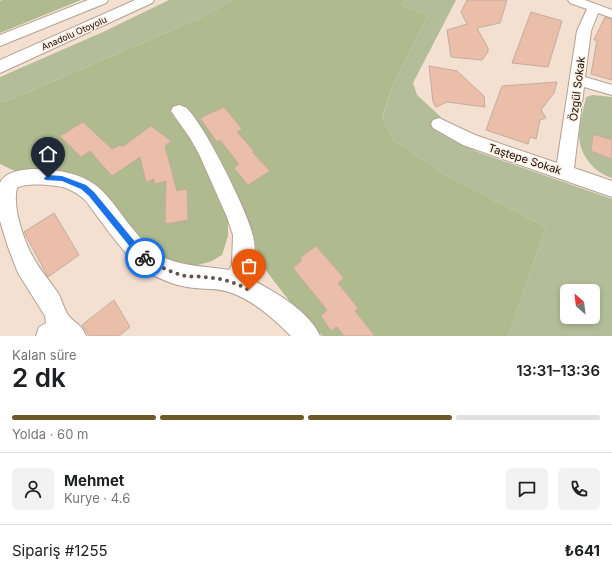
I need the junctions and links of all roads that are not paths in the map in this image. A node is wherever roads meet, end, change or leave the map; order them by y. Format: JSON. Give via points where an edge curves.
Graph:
{"nodes":[{"id":1,"x":101,"y":0,"type":"edge"},
{"id":2,"x":147,"y":0,"type":"edge"},
{"id":3,"x":574,"y":0,"type":"edge"},
{"id":4,"x":594,"y":7,"type":"junction"},
{"id":5,"x":612,"y":14,"type":"edge"},
{"id":6,"x":0,"y":41,"type":"edge"},
{"id":7,"x":0,"y":67,"type":"edge"},
{"id":8,"x":579,"y":80,"type":"junction"},
{"id":9,"x":612,"y":90,"type":"edge"},
{"id":10,"x":179,"y":111,"type":"dead end"},
{"id":11,"x":439,"y":124,"type":"dead end"},
{"id":12,"x":565,"y":172,"type":"junction"},
{"id":13,"x":5,"y":181,"type":"edge"},
{"id":14,"x":612,"y":189,"type":"edge"},
{"id":15,"x":235,"y":282,"type":"junction"},
{"id":16,"x":60,"y":331,"type":"edge"},
{"id":17,"x":308,"y":336,"type":"edge"}],
"edges":[{"from":1,"to":6,"type":"highway","name":"Anadolu Otoyolu"},
{"from":2,"to":7,"type":"highway","name":"Anadolu Otoyolu"},
{"from":3,"to":4,"type":"street"},
{"from":4,"to":5,"type":"street"},
{"from":4,"to":8,"type":"street","name":"Özgül Sokak","via":[[584,31]]},
{"from":8,"to":9,"type":"street"},
{"from":8,"to":12,"type":"street","name":"Özgül Sokak"},
{"from":10,"to":15,"type":"street","via":[[207,152],[243,235],[243,267]]},
{"from":11,"to":12,"type":"street","name":"Taştepe Sokak","via":[[469,140]]},
{"from":12,"to":14,"type":"street","name":"Taştepe Sokak"},
{"from":13,"to":15,"type":"street","via":[[31,177],[75,182],[92,194],[133,245],[154,264],[187,276]]},
{"from":13,"to":16,"type":"street","via":[[2,202],[14,240],[26,266],[55,312]]},
{"from":15,"to":17,"type":"street","via":[[262,297],[290,318]]}]}
